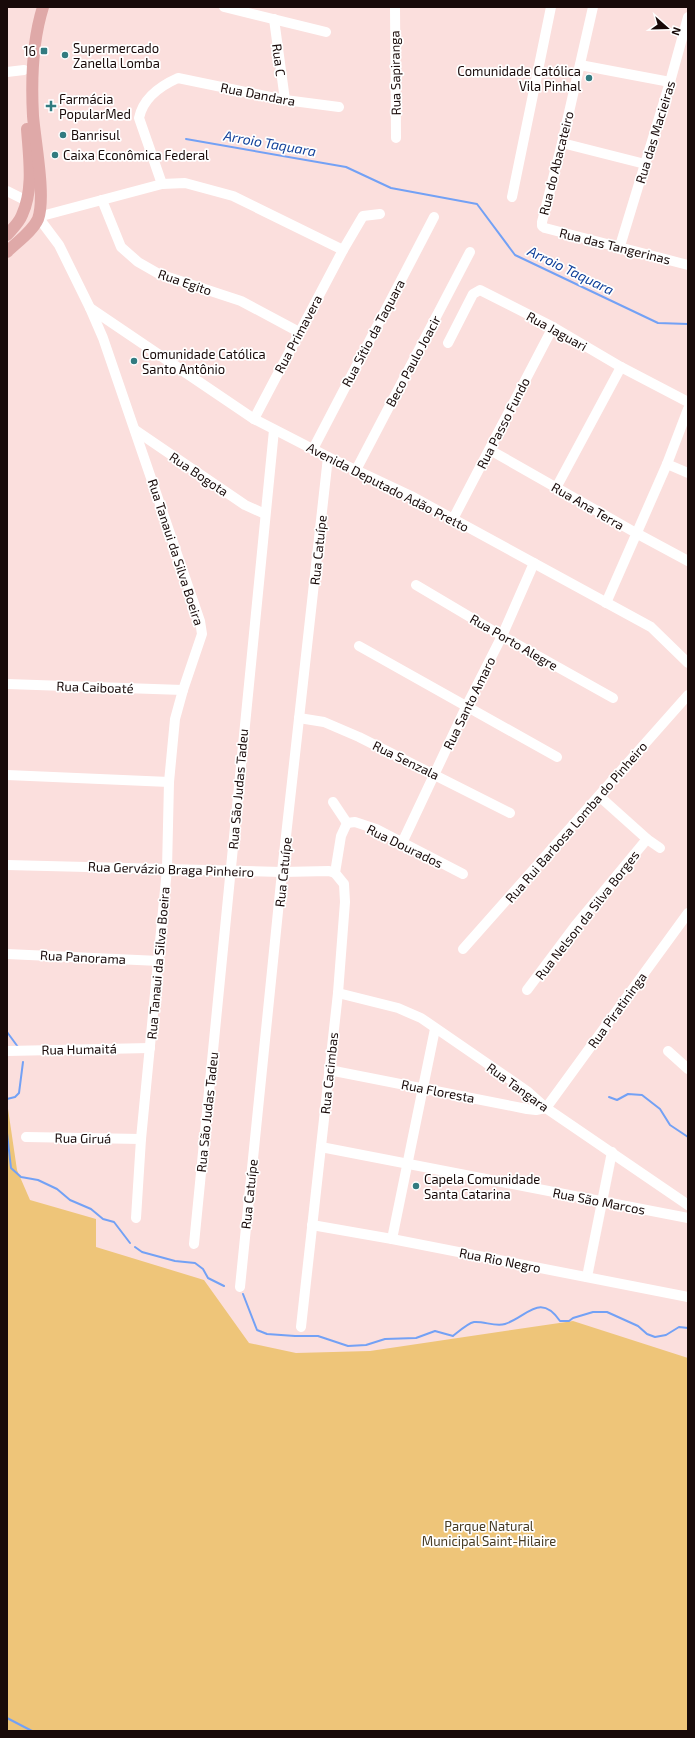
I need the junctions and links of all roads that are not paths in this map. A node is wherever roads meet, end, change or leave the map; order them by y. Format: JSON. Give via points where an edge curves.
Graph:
{"nodes":[{"id":1,"x":34,"y":7,"type":"edge"},
{"id":2,"x":43,"y":7,"type":"edge"},
{"id":3,"x":224,"y":7,"type":"edge"},
{"id":4,"x":394,"y":7,"type":"edge"},
{"id":5,"x":551,"y":7,"type":"edge"},
{"id":6,"x":593,"y":7,"type":"edge"},
{"id":7,"x":688,"y":17,"type":"edge"},
{"id":8,"x":274,"y":19,"type":"junction"},
{"id":9,"x":326,"y":32,"type":"dead end"},
{"id":10,"x":580,"y":65,"type":"junction"},
{"id":11,"x":24,"y":70,"type":"junction"},
{"id":12,"x":7,"y":72,"type":"edge"},
{"id":13,"x":670,"y":82,"type":"junction"},
{"id":14,"x":285,"y":100,"type":"junction"},
{"id":15,"x":339,"y":107,"type":"dead end"},
{"id":16,"x":396,"y":138,"type":"dead end"},
{"id":17,"x":562,"y":143,"type":"junction"},
{"id":18,"x":645,"y":164,"type":"junction"},
{"id":19,"x":162,"y":184,"type":"junction"},
{"id":20,"x":7,"y":191,"type":"edge"},
{"id":21,"x":512,"y":197,"type":"dead end"},
{"id":22,"x":102,"y":200,"type":"junction"},
{"id":23,"x":27,"y":201,"type":"junction"},
{"id":24,"x":42,"y":203,"type":"junction"},
{"id":25,"x":380,"y":214,"type":"dead end"},
{"id":26,"x":22,"y":217,"type":"junction"},
{"id":27,"x":434,"y":217,"type":"dead end"},
{"id":28,"x":36,"y":222,"type":"junction"},
{"id":29,"x":542,"y":226,"type":"joint"},
{"id":30,"x":7,"y":235,"type":"edge"},
{"id":31,"x":620,"y":246,"type":"junction"},
{"id":32,"x":343,"y":250,"type":"junction"},
{"id":33,"x":7,"y":252,"type":"edge"},
{"id":34,"x":470,"y":252,"type":"dead end"},
{"id":35,"x":688,"y":264,"type":"edge"},
{"id":36,"x":90,"y":308,"type":"junction"},
{"id":37,"x":553,"y":327,"type":"junction"},
{"id":38,"x":299,"y":332,"type":"junction"},
{"id":39,"x":448,"y":343,"type":"dead end"},
{"id":40,"x":621,"y":367,"type":"junction"},
{"id":41,"x":688,"y":402,"type":"edge"},
{"id":42,"x":688,"y":409,"type":"edge"},
{"id":43,"x":254,"y":419,"type":"junction"},
{"id":44,"x":135,"y":430,"type":"junction"},
{"id":45,"x":274,"y":430,"type":"junction"},
{"id":46,"x":313,"y":449,"type":"junction"},
{"id":47,"x":490,"y":450,"type":"junction"},
{"id":48,"x":328,"y":457,"type":"junction"},
{"id":49,"x":666,"y":464,"type":"junction"},
{"id":50,"x":356,"y":470,"type":"junction"},
{"id":51,"x":688,"y":473,"type":"edge"},
{"id":52,"x":556,"y":488,"type":"junction"},
{"id":53,"x":265,"y":514,"type":"junction"},
{"id":54,"x":453,"y":519,"type":"junction"},
{"id":55,"x":636,"y":533,"type":"junction"},
{"id":56,"x":688,"y":561,"type":"edge"},
{"id":57,"x":534,"y":563,"type":"junction"},
{"id":58,"x":416,"y":585,"type":"dead end"},
{"id":59,"x":606,"y":603,"type":"junction"},
{"id":60,"x":502,"y":636,"type":"junction"},
{"id":61,"x":359,"y":646,"type":"dead end"},
{"id":62,"x":688,"y":663,"type":"edge"},
{"id":63,"x":7,"y":684,"type":"edge"},
{"id":64,"x":183,"y":690,"type":"junction"},
{"id":65,"x":688,"y":694,"type":"edge"},
{"id":66,"x":613,"y":698,"type":"dead end"},
{"id":67,"x":467,"y":705,"type":"junction"},
{"id":68,"x":299,"y":718,"type":"junction"},
{"id":69,"x":557,"y":757,"type":"dead end"},
{"id":70,"x":434,"y":774,"type":"junction"},
{"id":71,"x":7,"y":775,"type":"edge"},
{"id":72,"x":169,"y":782,"type":"junction"},
{"id":73,"x":599,"y":796,"type":"junction"},
{"id":74,"x":333,"y":802,"type":"dead end"},
{"id":75,"x":510,"y":812,"type":"dead end"},
{"id":76,"x":347,"y":823,"type":"junction"},
{"id":77,"x":647,"y":839,"type":"junction"},
{"id":78,"x":402,"y":843,"type":"junction"},
{"id":79,"x":660,"y":848,"type":"dead end"},
{"id":80,"x":7,"y":865,"type":"edge"},
{"id":81,"x":167,"y":869,"type":"junction"},
{"id":82,"x":230,"y":871,"type":"junction"},
{"id":83,"x":282,"y":872,"type":"junction"},
{"id":84,"x":335,"y":873,"type":"junction"},
{"id":85,"x":463,"y":874,"type":"dead end"},
{"id":86,"x":688,"y":913,"type":"edge"},
{"id":87,"x":463,"y":949,"type":"dead end"},
{"id":88,"x":7,"y":954,"type":"edge"},
{"id":89,"x":159,"y":961,"type":"junction"},
{"id":90,"x":527,"y":990,"type":"dead end"},
{"id":91,"x":338,"y":993,"type":"junction"},
{"id":92,"x":435,"y":1029,"type":"junction"},
{"id":93,"x":150,"y":1048,"type":"junction"},
{"id":94,"x":7,"y":1051,"type":"edge"},
{"id":95,"x":668,"y":1051,"type":"dead end"},
{"id":96,"x":688,"y":1069,"type":"edge"},
{"id":97,"x":330,"y":1070,"type":"junction"},
{"id":98,"x":423,"y":1088,"type":"junction"},
{"id":99,"x":546,"y":1108,"type":"junction"},
{"id":100,"x":26,"y":1136,"type":"dead end"},
{"id":101,"x":141,"y":1139,"type":"junction"},
{"id":102,"x":321,"y":1147,"type":"junction"},
{"id":103,"x":612,"y":1152,"type":"junction"},
{"id":104,"x":408,"y":1164,"type":"junction"},
{"id":105,"x":601,"y":1202,"type":"junction"},
{"id":106,"x":688,"y":1204,"type":"edge"},
{"id":107,"x":136,"y":1218,"type":"dead end"},
{"id":108,"x":688,"y":1218,"type":"edge"},
{"id":109,"x":312,"y":1225,"type":"junction"},
{"id":110,"x":392,"y":1239,"type":"junction"},
{"id":111,"x":194,"y":1244,"type":"dead end"},
{"id":112,"x":587,"y":1278,"type":"junction"},
{"id":113,"x":240,"y":1287,"type":"dead end"},
{"id":114,"x":688,"y":1296,"type":"edge"},
{"id":115,"x":301,"y":1327,"type":"dead end"}],
"edges":[{"from":1,"to":11,"type":"main road"},
{"from":2,"to":24,"type":"main road","via":[[37,26],[32,69],[33,115]]},
{"from":3,"to":8,"type":"street"},
{"from":4,"to":16,"type":"street","name":"Rua Sapiranga"},
{"from":5,"to":21,"type":"street"},
{"from":6,"to":10,"type":"street","name":"Rua do Abacateiro"},
{"from":7,"to":13,"type":"street","name":"Rua das Macieiras"},
{"from":8,"to":9,"type":"street"},
{"from":8,"to":14,"type":"street","name":"Rua C"},
{"from":10,"to":13,"type":"street"},
{"from":10,"to":17,"type":"street","name":"Rua do Abacateiro"},
{"from":11,"to":12,"type":"street"},
{"from":11,"to":23,"type":"main road","via":[[30,185]]},
{"from":13,"to":18,"type":"street","name":"Rua das Macieiras"},
{"from":14,"to":15,"type":"street","name":"Rua Dandara"},
{"from":14,"to":19,"type":"street","name":"Rua Dandara","via":[[178,78],[162,86],[141,108],[139,118]]},
{"from":17,"to":18,"type":"street"},
{"from":17,"to":29,"type":"street","name":"Rua do Abacateiro"},
{"from":18,"to":31,"type":"street","name":"Rua das Macieiras"},
{"from":19,"to":22,"type":"street"},
{"from":19,"to":32,"type":"street","via":[[185,183],[233,196]]},
{"from":20,"to":23,"type":"street"},
{"from":22,"to":28,"type":"street"},
{"from":22,"to":38,"type":"street","name":"Rua Egito","via":[[121,247],[138,262],[159,274],[241,302]]},
{"from":23,"to":24,"type":"main road"},
{"from":23,"to":26,"type":"main road"},
{"from":24,"to":28,"type":"main road"},
{"from":25,"to":32,"type":"street","name":"Rua Primavera","via":[[363,216]]},
{"from":26,"to":28,"type":"main road"},
{"from":26,"to":30,"type":"main road"},
{"from":27,"to":46,"type":"street","name":"Rua Sítio da Taquara"},
{"from":28,"to":33,"type":"main road"},
{"from":28,"to":36,"type":"street","name":"Rua Tanaui da Silva Boeira","via":[[58,245]]},
{"from":29,"to":31,"type":"street","name":"Rua das Tangerinas"},
{"from":31,"to":35,"type":"street","name":"Rua das Tangerinas"},
{"from":32,"to":38,"type":"street","name":"Rua Primavera"},
{"from":34,"to":50,"type":"street","name":"Beco Paulo Joacir"},
{"from":36,"to":43,"type":"street","name":"Avenida Deputado Adão Pretto"},
{"from":36,"to":44,"type":"street","name":"Rua Tanaui da Silva Boeira"},
{"from":37,"to":39,"type":"street","name":"Rua Jaguari","via":[[480,290],[473,294]]},
{"from":37,"to":40,"type":"street","name":"Rua Jaguari"},
{"from":37,"to":47,"type":"street","name":"Rua Passo Fundo"},
{"from":38,"to":43,"type":"street","name":"Rua Primavera"},
{"from":40,"to":41,"type":"street","name":"Rua Jaguari"},
{"from":40,"to":52,"type":"street"},
{"from":42,"to":49,"type":"street"},
{"from":43,"to":45,"type":"street","name":"Avenida Deputado Adão Pretto"},
{"from":44,"to":53,"type":"street","name":"Rua Bogota","via":[[245,505]]},
{"from":44,"to":64,"type":"street","name":"Rua Tanaui da Silva Boeira","via":[[200,621],[202,634]]},
{"from":45,"to":46,"type":"street","name":"Avenida Deputado Adão Pretto"},
{"from":45,"to":53,"type":"street","name":"Rua São Judas Tadeu"},
{"from":46,"to":48,"type":"street","name":"Avenida Deputado Adão Pretto"},
{"from":47,"to":52,"type":"street","name":"Rua Ana Terra"},
{"from":47,"to":54,"type":"street","name":"Rua Passo Fundo"},
{"from":48,"to":50,"type":"street","name":"Avenida Deputado Adão Pretto"},
{"from":48,"to":68,"type":"street","name":"Rua Catuípe"},
{"from":49,"to":51,"type":"street"},
{"from":49,"to":55,"type":"street"},
{"from":50,"to":54,"type":"street","name":"Avenida Deputado Adão Pretto"},
{"from":52,"to":55,"type":"street","name":"Rua Ana Terra"},
{"from":53,"to":82,"type":"street","name":"Rua São Judas Tadeu"},
{"from":54,"to":57,"type":"street","name":"Avenida Deputado Adão Pretto"},
{"from":55,"to":56,"type":"street","name":"Rua Ana Terra"},
{"from":55,"to":59,"type":"street"},
{"from":57,"to":59,"type":"street","name":"Avenida Deputado Adão Pretto"},
{"from":57,"to":60,"type":"street","name":"Rua Santo Amaro"},
{"from":58,"to":60,"type":"street","name":"Rua Porto Alegre"},
{"from":59,"to":62,"type":"street","name":"Avenida Deputado Adão Pretto","via":[[650,627]]},
{"from":60,"to":66,"type":"street","name":"Rua Porto Alegre"},
{"from":60,"to":67,"type":"street","name":"Rua Santo Amaro"},
{"from":61,"to":67,"type":"street"},
{"from":63,"to":64,"type":"street","name":"Rua Caiboaté"},
{"from":64,"to":72,"type":"street","name":"Rua Tanaui da Silva Boeira","via":[[175,719]]},
{"from":65,"to":73,"type":"street","name":"Rua Rui Barbosa Lomba do Pinheiro"},
{"from":67,"to":69,"type":"street"},
{"from":67,"to":70,"type":"street","name":"Rua Santo Amaro"},
{"from":68,"to":70,"type":"street","name":"Rua Senzala","via":[[324,722]]},
{"from":68,"to":83,"type":"street","name":"Rua Catuípe"},
{"from":70,"to":75,"type":"street","name":"Rua Senzala"},
{"from":70,"to":78,"type":"street","name":"Rua Santo Amaro"},
{"from":71,"to":72,"type":"street"},
{"from":72,"to":81,"type":"street","name":"Rua Tanaui da Silva Boeira"},
{"from":73,"to":77,"type":"street"},
{"from":73,"to":87,"type":"street","name":"Rua Rui Barbosa Lomba do Pinheiro"},
{"from":74,"to":76,"type":"street"},
{"from":76,"to":78,"type":"street","name":"Rua Dourados","via":[[355,822],[376,829]]},
{"from":76,"to":84,"type":"street","via":[[341,836]]},
{"from":77,"to":79,"type":"street"},
{"from":77,"to":90,"type":"street","name":"Rua Nelson da Silva Borges","via":[[574,926]]},
{"from":78,"to":85,"type":"street","name":"Rua Dourados"},
{"from":80,"to":81,"type":"street","name":"Rua Gervázio Braga Pinheiro"},
{"from":81,"to":82,"type":"street","name":"Rua Gervázio Braga Pinheiro"},
{"from":81,"to":89,"type":"street","name":"Rua Tanaui da Silva Boeira"},
{"from":82,"to":83,"type":"street","name":"Rua Gervázio Braga Pinheiro"},
{"from":82,"to":111,"type":"street","name":"Rua São Judas Tadeu"},
{"from":83,"to":84,"type":"street","name":"Rua Gervázio Braga Pinheiro"},
{"from":83,"to":113,"type":"street","name":"Rua Catuípe"},
{"from":84,"to":91,"type":"street","name":"Rua Cacimbas","via":[[344,884],[345,902]]},
{"from":86,"to":99,"type":"street","name":"Rua Piratininga"},
{"from":88,"to":89,"type":"street","name":"Rua Panorama"},
{"from":89,"to":93,"type":"street","name":"Rua Tanaui da Silva Boeira"},
{"from":91,"to":92,"type":"street","name":"Rua Tangara","via":[[398,1008],[421,1018]]},
{"from":91,"to":97,"type":"street","name":"Rua Cacimbas"},
{"from":92,"to":98,"type":"street"},
{"from":92,"to":99,"type":"street","name":"Rua Tangara","via":[[527,1091]]},
{"from":93,"to":94,"type":"street","name":"Rua Humaitá"},
{"from":93,"to":101,"type":"street","name":"Rua Tanaui da Silva Boeira"},
{"from":95,"to":96,"type":"street"},
{"from":97,"to":98,"type":"street","name":"Rua Floresta"},
{"from":97,"to":102,"type":"street","name":"Rua Cacimbas"},
{"from":98,"to":99,"type":"street","name":"Rua Floresta","via":[[527,1109]]},
{"from":98,"to":104,"type":"street"},
{"from":99,"to":103,"type":"street","name":"Rua Tangara"},
{"from":100,"to":101,"type":"street","name":"Rua Giruá"},
{"from":101,"to":107,"type":"street","name":"Rua Tanaui da Silva Boeira"},
{"from":102,"to":104,"type":"street","name":"Rua São Marcos"},
{"from":102,"to":109,"type":"street","name":"Rua Cacimbas"},
{"from":103,"to":105,"type":"street"},
{"from":103,"to":106,"type":"street","name":"Rua Tangara"},
{"from":104,"to":105,"type":"street","name":"Rua São Marcos"},
{"from":104,"to":110,"type":"street"},
{"from":105,"to":108,"type":"street","name":"Rua São Marcos"},
{"from":105,"to":112,"type":"street"},
{"from":109,"to":110,"type":"street","name":"Rua Rio Negro"},
{"from":109,"to":115,"type":"street","name":"Rua Cacimbas"},
{"from":110,"to":112,"type":"street","name":"Rua Rio Negro"},
{"from":112,"to":114,"type":"street","name":"Rua Rio Negro"}]}
